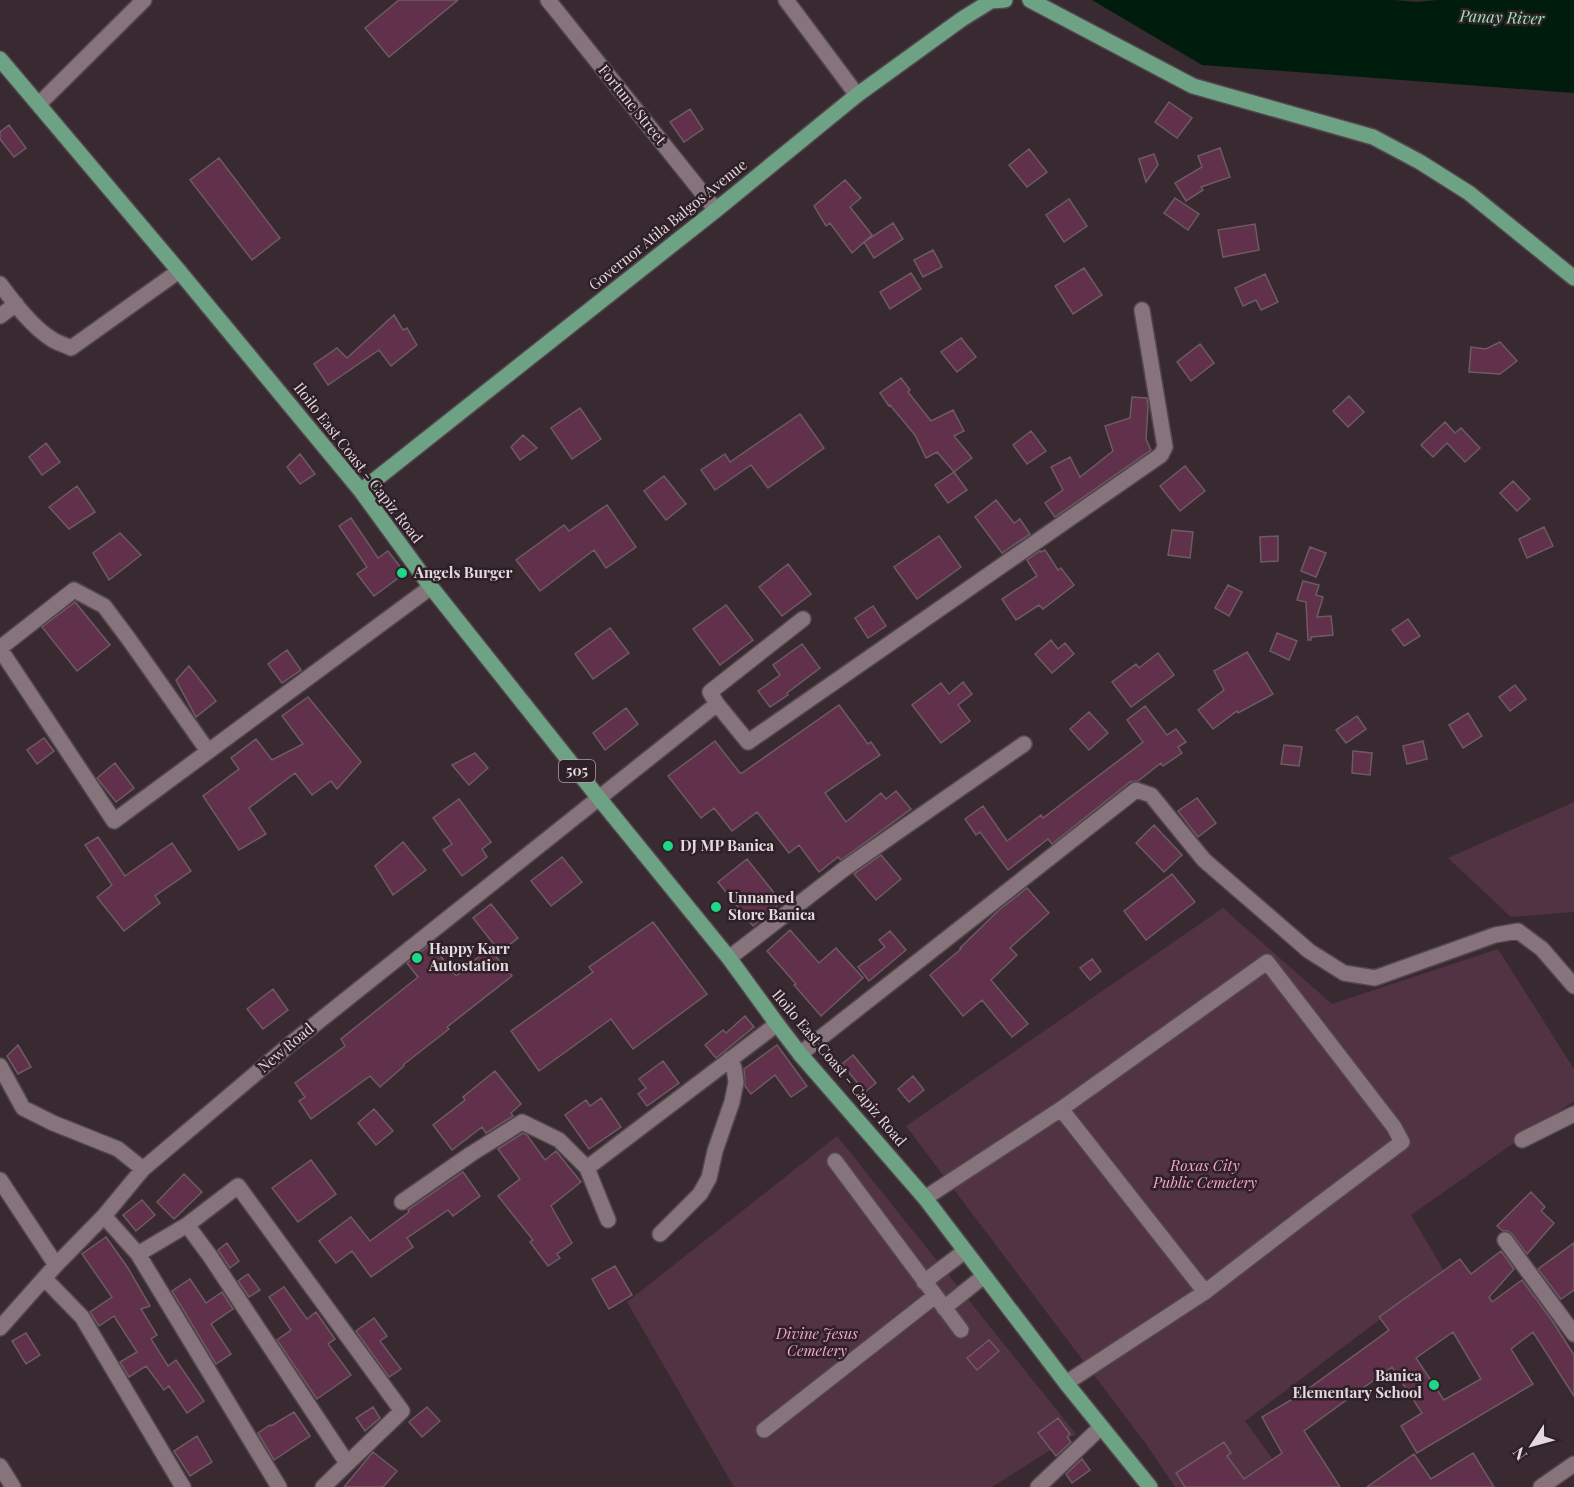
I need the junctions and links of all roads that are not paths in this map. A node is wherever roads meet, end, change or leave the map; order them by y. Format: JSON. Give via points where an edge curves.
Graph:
{"nodes":[{"id":1,"x":144,"y":0,"type":"edge"},
{"id":2,"x":548,"y":0,"type":"edge"},
{"id":3,"x":786,"y":0,"type":"edge"},
{"id":4,"x":1005,"y":0,"type":"edge"},
{"id":5,"x":1030,"y":0,"type":"edge"},
{"id":6,"x":0,"y":59,"type":"edge"},
{"id":7,"x":857,"y":95,"type":"junction"},
{"id":8,"x":39,"y":104,"type":"junction"},
{"id":9,"x":716,"y":210,"type":"junction"},
{"id":10,"x":179,"y":271,"type":"junction"},
{"id":11,"x":1574,"y":278,"type":"edge"},
{"id":12,"x":0,"y":284,"type":"edge"},
{"id":13,"x":15,"y":304,"type":"junction"},
{"id":14,"x":1142,"y":310,"type":"dead end"},
{"id":15,"x":0,"y":316,"type":"edge"},
{"id":16,"x":361,"y":491,"type":"junction"},
{"id":17,"x":431,"y":587,"type":"junction"},
{"id":18,"x":803,"y":619,"type":"dead end"},
{"id":19,"x":0,"y":649,"type":"edge"},
{"id":20,"x":717,"y":704,"type":"junction"},
{"id":21,"x":1024,"y":744,"type":"dead end"},
{"id":22,"x":208,"y":751,"type":"junction"},
{"id":23,"x":598,"y":797,"type":"junction"},
{"id":24,"x":729,"y":958,"type":"junction"},
{"id":25,"x":1574,"y":986,"type":"edge"},
{"id":26,"x":777,"y":1024,"type":"junction"},
{"id":27,"x":800,"y":1054,"type":"junction"},
{"id":28,"x":730,"y":1059,"type":"junction"},
{"id":29,"x":0,"y":1066,"type":"edge"},
{"id":30,"x":1061,"y":1109,"type":"junction"},
{"id":31,"x":1574,"y":1114,"type":"edge"},
{"id":32,"x":1522,"y":1140,"type":"dead end"},
{"id":33,"x":835,"y":1161,"type":"dead end"},
{"id":34,"x":587,"y":1168,"type":"junction"},
{"id":35,"x":143,"y":1169,"type":"junction"},
{"id":36,"x":0,"y":1180,"type":"edge"},
{"id":37,"x":926,"y":1198,"type":"junction"},
{"id":38,"x":402,"y":1202,"type":"dead end"},
{"id":39,"x":104,"y":1216,"type":"junction"},
{"id":40,"x":608,"y":1220,"type":"dead end"},
{"id":41,"x":187,"y":1225,"type":"junction"},
{"id":42,"x":660,"y":1234,"type":"dead end"},
{"id":43,"x":1505,"y":1240,"type":"dead end"},
{"id":44,"x":965,"y":1251,"type":"junction"},
{"id":45,"x":138,"y":1254,"type":"junction"},
{"id":46,"x":56,"y":1266,"type":"junction"},
{"id":47,"x":984,"y":1276,"type":"junction"},
{"id":48,"x":45,"y":1279,"type":"junction"},
{"id":49,"x":924,"y":1282,"type":"junction"},
{"id":50,"x":1205,"y":1292,"type":"junction"},
{"id":51,"x":940,"y":1302,"type":"junction"},
{"id":52,"x":1,"y":1324,"type":"edge"},
{"id":53,"x":961,"y":1330,"type":"dead end"},
{"id":54,"x":1574,"y":1334,"type":"edge"},
{"id":55,"x":1066,"y":1383,"type":"junction"},
{"id":56,"x":1101,"y":1427,"type":"junction"},
{"id":57,"x":764,"y":1430,"type":"dead end"},
{"id":58,"x":347,"y":1463,"type":"junction"},
{"id":59,"x":1574,"y":1464,"type":"edge"},
{"id":60,"x":0,"y":1466,"type":"edge"},
{"id":61,"x":14,"y":1487,"type":"edge"},
{"id":62,"x":183,"y":1487,"type":"edge"},
{"id":63,"x":279,"y":1487,"type":"edge"},
{"id":64,"x":323,"y":1487,"type":"edge"},
{"id":65,"x":1038,"y":1487,"type":"edge"},
{"id":66,"x":1150,"y":1487,"type":"edge"},
{"id":67,"x":1541,"y":1487,"type":"edge"}],
"edges":[{"from":1,"to":8,"type":"street"},
{"from":2,"to":9,"type":"street","name":"Fortune Street"},
{"from":3,"to":7,"type":"street"},
{"from":4,"to":7,"type":"main road","name":"Governor Atila Balgos Avenue","via":[[991,1],[962,19]]},
{"from":5,"to":11,"type":"main road","via":[[1193,86],[1373,137],[1469,193]]},
{"from":6,"to":8,"type":"main road","name":"Iloilo East Coast - Capiz Road","number":"505"},
{"from":7,"to":9,"type":"main road","name":"Governor Atila Balgos Avenue"},
{"from":8,"to":10,"type":"main road","name":"Iloilo East Coast - Capiz Road","number":"505"},
{"from":9,"to":16,"type":"main road","name":"Governor Atila Balgos Avenue"},
{"from":10,"to":13,"type":"street","via":[[71,348],[54,341]]},
{"from":10,"to":16,"type":"main road","name":"Iloilo East Coast - Capiz Road","number":"505"},
{"from":12,"to":13,"type":"street"},
{"from":13,"to":15,"type":"street"},
{"from":14,"to":20,"type":"street","via":[[1165,447],[1161,455],[748,742]]},
{"from":16,"to":17,"type":"main road","name":"Iloilo East Coast - Capiz Road","number":"505"},
{"from":17,"to":22,"type":"street"},
{"from":17,"to":23,"type":"main road","name":"Iloilo East Coast - Capiz Road","number":"505"},
{"from":18,"to":20,"type":"street","via":[[710,692]]},
{"from":19,"to":22,"type":"street","via":[[75,590],[104,606]]},
{"from":19,"to":22,"type":"street","via":[[114,820]]},
{"from":20,"to":23,"type":"street","name":"New Road"},
{"from":21,"to":24,"type":"street","via":[[844,869]]},
{"from":23,"to":24,"type":"main road","name":"Iloilo East Coast - Capiz Road","number":"505"},
{"from":23,"to":35,"type":"street","name":"New Road","via":[[294,1041]]},
{"from":24,"to":26,"type":"main road","name":"Iloilo East Coast - Capiz Road","number":"505"},
{"from":25,"to":27,"type":"street","via":[[1542,949],[1518,931],[1495,935],[1376,978],[1344,974],[1309,951],[1204,860],[1151,795],[1136,790]]},
{"from":26,"to":27,"type":"main road","name":"Iloilo East Coast - Capiz Road","number":"505"},
{"from":26,"to":28,"type":"street"},
{"from":27,"to":37,"type":"main road","name":"Iloilo East Coast - Capiz Road","number":"505"},
{"from":28,"to":34,"type":"street"},
{"from":28,"to":42,"type":"street","via":[[736,1082],[709,1178],[700,1194]]},
{"from":29,"to":35,"type":"street","via":[[23,1108],[118,1149]]},
{"from":30,"to":37,"type":"street"},
{"from":30,"to":50,"type":"street"},
{"from":30,"to":50,"type":"street","via":[[1267,962],[1280,978],[1395,1127],[1402,1143]]},
{"from":31,"to":32,"type":"street"},
{"from":33,"to":49,"type":"street"},
{"from":34,"to":38,"type":"street","via":[[559,1140],[522,1122]]},
{"from":34,"to":40,"type":"street"},
{"from":35,"to":39,"type":"street","name":"New Road"},
{"from":36,"to":46,"type":"street"},
{"from":37,"to":44,"type":"main road","name":"Iloilo East Coast - Capiz Road","number":"505"},
{"from":39,"to":45,"type":"street"},
{"from":39,"to":46,"type":"street","name":"New Road"},
{"from":41,"to":45,"type":"street"},
{"from":41,"to":58,"type":"street"},
{"from":41,"to":58,"type":"street","via":[[238,1186],[402,1411]]},
{"from":43,"to":54,"type":"street"},
{"from":44,"to":47,"type":"main road","name":"Iloilo East Coast - Capiz Road","number":"505"},
{"from":44,"to":49,"type":"street"},
{"from":45,"to":63,"type":"street"},
{"from":46,"to":48,"type":"street","name":"New Road"},
{"from":47,"to":51,"type":"street"},
{"from":47,"to":55,"type":"main road","name":"Iloilo East Coast - Capiz Road","number":"505"},
{"from":48,"to":52,"type":"street","name":"New Road"},
{"from":48,"to":62,"type":"street","via":[[82,1317]]},
{"from":49,"to":51,"type":"street"},
{"from":50,"to":55,"type":"street"},
{"from":51,"to":53,"type":"street"},
{"from":51,"to":57,"type":"street"},
{"from":55,"to":56,"type":"main road","name":"Iloilo East Coast - Capiz Road","number":"505"},
{"from":56,"to":65,"type":"street"},
{"from":56,"to":66,"type":"main road","name":"Iloilo East Coast - Capiz Road","number":"505"},
{"from":58,"to":64,"type":"street"},
{"from":59,"to":67,"type":"street"},
{"from":60,"to":61,"type":"street"}]}
